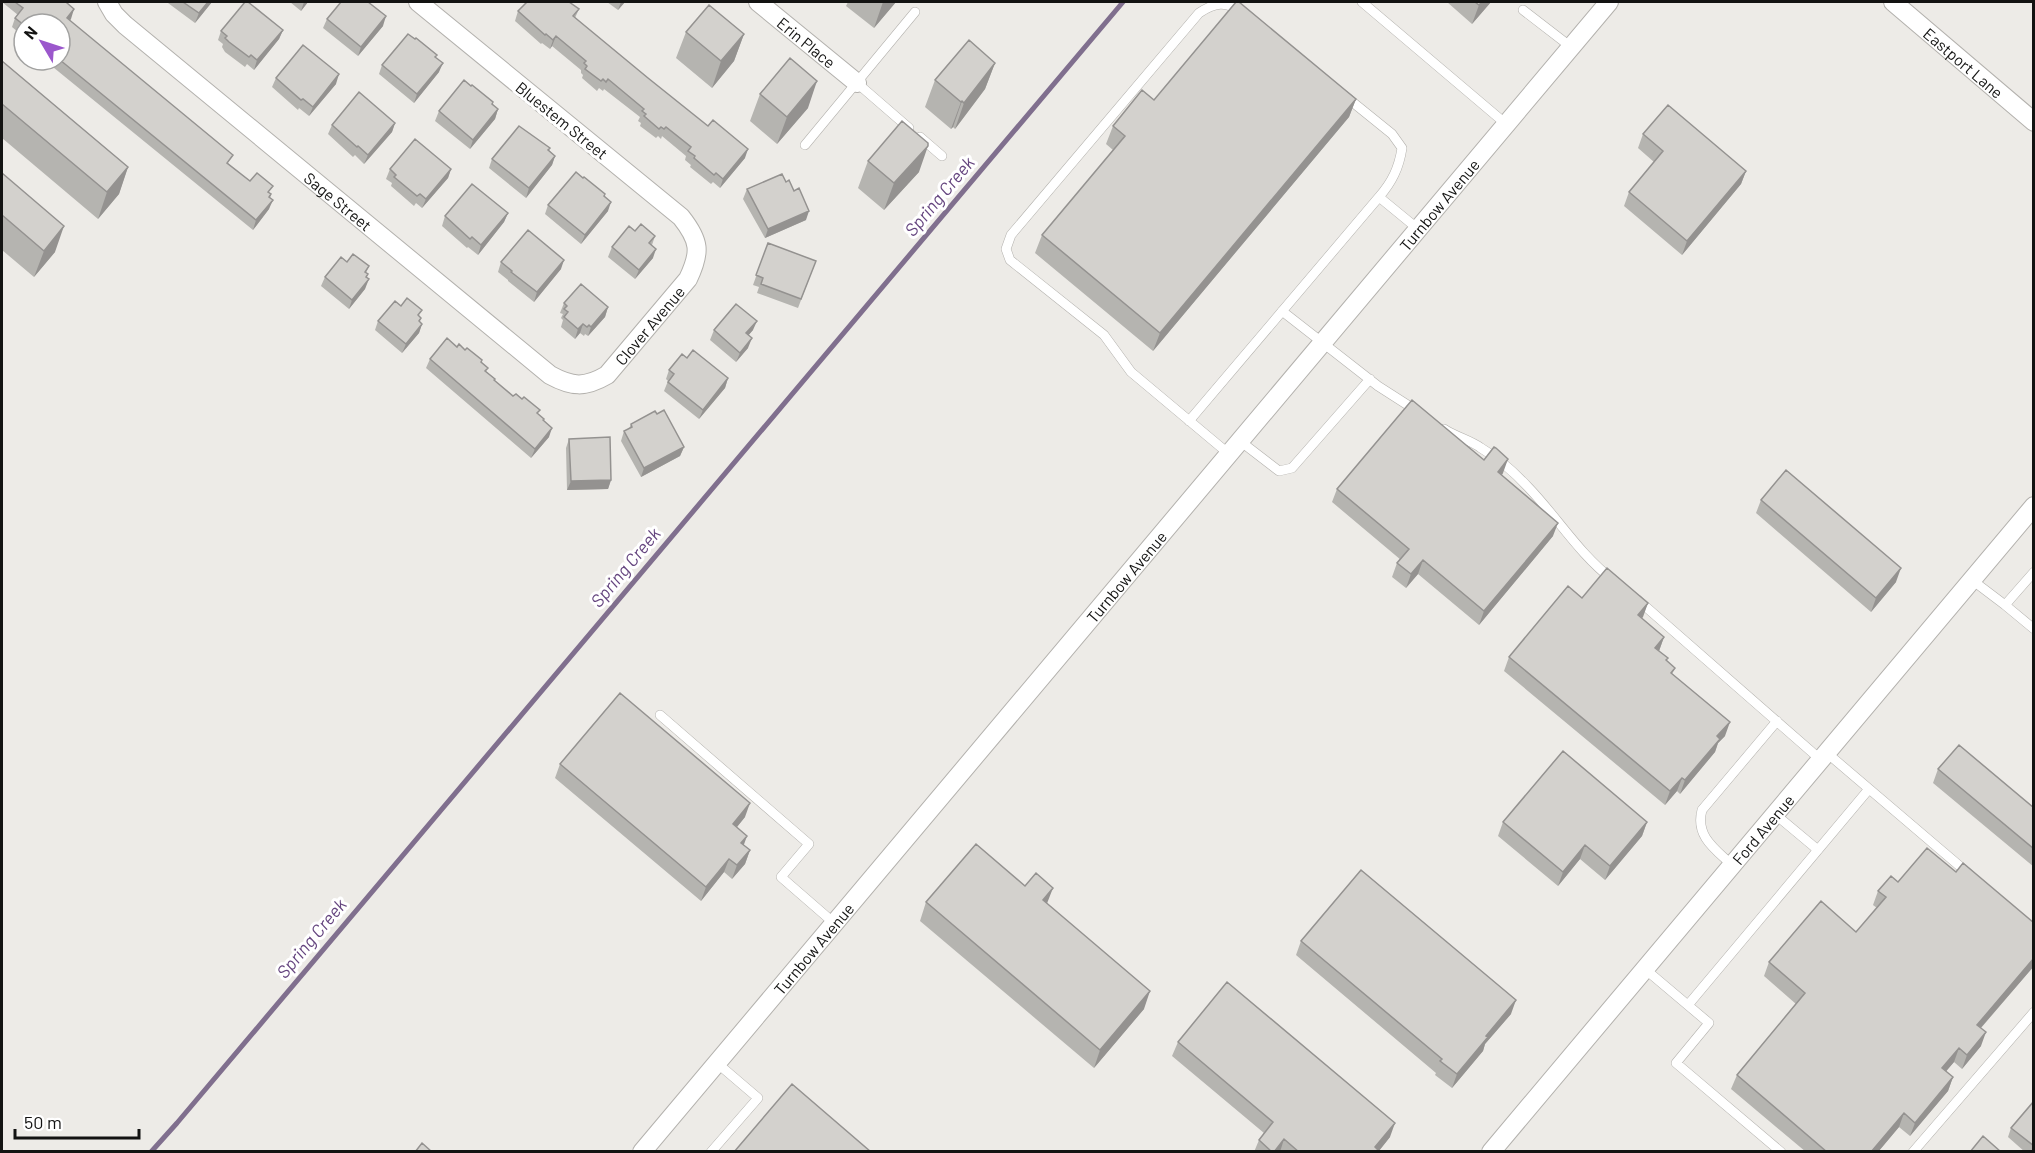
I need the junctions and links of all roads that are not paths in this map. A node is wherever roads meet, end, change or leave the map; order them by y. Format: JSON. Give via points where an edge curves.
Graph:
{"nodes":[{"id":1,"x":107,"y":2,"type":"edge"},
{"id":2,"x":418,"y":2,"type":"edge"},
{"id":3,"x":758,"y":2,"type":"edge"},
{"id":4,"x":1362,"y":2,"type":"edge"},
{"id":5,"x":1609,"y":2,"type":"edge"},
{"id":6,"x":1893,"y":2,"type":"edge"},
{"id":7,"x":1523,"y":10,"type":"dead end"},
{"id":8,"x":915,"y":12,"type":"dead end"},
{"id":9,"x":1252,"y":21,"type":"edge"},
{"id":10,"x":1571,"y":47,"type":"junction"},
{"id":11,"x":857,"y":83,"type":"junction"},
{"id":12,"x":1336,"y":89,"type":"edge"},
{"id":13,"x":2034,"y":122,"type":"edge"},
{"id":14,"x":1506,"y":124,"type":"junction"},
{"id":15,"x":805,"y":145,"type":"dead end"},
{"id":16,"x":942,"y":156,"type":"dead end"},
{"id":17,"x":1379,"y":197,"type":"junction"},
{"id":18,"x":1418,"y":229,"type":"junction"},
{"id":19,"x":696,"y":245,"type":"joint"},
{"id":20,"x":1282,"y":311,"type":"junction"},
{"id":21,"x":1322,"y":343,"type":"junction"},
{"id":22,"x":1370,"y":379,"type":"junction"},
{"id":23,"x":579,"y":385,"type":"joint"},
{"id":24,"x":1428,"y":418,"type":"edge"},
{"id":25,"x":1188,"y":421,"type":"junction"},
{"id":26,"x":1438,"y":425,"type":"edge"},
{"id":27,"x":1234,"y":448,"type":"junction"},
{"id":28,"x":2034,"y":506,"type":"edge"},
{"id":29,"x":2034,"y":572,"type":"edge"},
{"id":30,"x":1972,"y":580,"type":"junction"},
{"id":31,"x":1619,"y":585,"type":"edge"},
{"id":32,"x":1628,"y":592,"type":"edge"},
{"id":33,"x":2005,"y":605,"type":"junction"},
{"id":34,"x":2034,"y":629,"type":"edge"},
{"id":35,"x":660,"y":715,"type":"dead end"},
{"id":36,"x":1777,"y":721,"type":"junction"},
{"id":37,"x":1824,"y":756,"type":"junction"},
{"id":38,"x":1869,"y":789,"type":"junction"},
{"id":39,"x":1775,"y":814,"type":"junction"},
{"id":40,"x":1818,"y":850,"type":"junction"},
{"id":41,"x":1732,"y":865,"type":"junction"},
{"id":42,"x":1973,"y":877,"type":"edge"},
{"id":43,"x":834,"y":923,"type":"junction"},
{"id":44,"x":1645,"y":969,"type":"junction"},
{"id":45,"x":1688,"y":1005,"type":"junction"},
{"id":46,"x":2034,"y":1012,"type":"edge"},
{"id":47,"x":717,"y":1063,"type":"junction"},
{"id":48,"x":642,"y":1152,"type":"edge"},
{"id":49,"x":711,"y":1152,"type":"edge"},
{"id":50,"x":1491,"y":1152,"type":"edge"},
{"id":51,"x":1781,"y":1152,"type":"edge"},
{"id":52,"x":1913,"y":1152,"type":"edge"}],
"edges":[{"from":1,"to":23,"type":"street","name":"Sage Street","via":[[124,25],[550,375]]},
{"from":2,"to":19,"type":"street","name":"Bluestem Street","via":[[681,217]]},
{"from":3,"to":11,"type":"street","name":"Erin Place"},
{"from":4,"to":14,"type":"lane"},
{"from":5,"to":10,"type":"street","name":"Turnbow Avenue"},
{"from":6,"to":13,"type":"street","name":"Eastport Lane"},
{"from":7,"to":10,"type":"lane"},
{"from":8,"to":11,"type":"lane"},
{"from":9,"to":25,"type":"lane","via":[[1234,6],[1223,3],[1199,13],[1011,235],[1006,249],[1010,260],[1104,336],[1131,372]]},
{"from":10,"to":14,"type":"street","name":"Turnbow Avenue"},
{"from":11,"to":15,"type":"lane"},
{"from":11,"to":16,"type":"lane"},
{"from":12,"to":17,"type":"lane","via":[[1392,134],[1402,148],[1399,164]]},
{"from":14,"to":18,"type":"street","name":"Turnbow Avenue"},
{"from":17,"to":18,"type":"lane"},
{"from":17,"to":20,"type":"lane"},
{"from":18,"to":21,"type":"street","name":"Turnbow Avenue"},
{"from":19,"to":23,"type":"street","name":"Clover Avenue","via":[[696,261],[688,279],[607,375],[594,383]]},
{"from":20,"to":21,"type":"lane"},
{"from":20,"to":25,"type":"lane"},
{"from":21,"to":22,"type":"lane"},
{"from":21,"to":27,"type":"street","name":"Turnbow Avenue"},
{"from":22,"to":24,"type":"lane"},
{"from":22,"to":27,"type":"lane","via":[[1292,468],[1279,471]]},
{"from":25,"to":27,"type":"lane"},
{"from":26,"to":31,"type":"lane","via":[[1480,447],[1528,486],[1574,542]]},
{"from":27,"to":43,"type":"street","name":"Turnbow Avenue"},
{"from":28,"to":30,"type":"street","name":"Ford Avenue"},
{"from":29,"to":33,"type":"lane"},
{"from":30,"to":33,"type":"lane"},
{"from":30,"to":37,"type":"street","name":"Ford Avenue"},
{"from":32,"to":36,"type":"lane"},
{"from":33,"to":34,"type":"lane"},
{"from":35,"to":43,"type":"lane","via":[[809,844],[781,877]]},
{"from":36,"to":37,"type":"lane"},
{"from":36,"to":41,"type":"lane","via":[[1702,810],[1699,820],[1708,843]]},
{"from":37,"to":38,"type":"lane"},
{"from":37,"to":39,"type":"street","name":"Ford Avenue"},
{"from":38,"to":40,"type":"lane"},
{"from":38,"to":42,"type":"lane"},
{"from":39,"to":40,"type":"lane"},
{"from":39,"to":41,"type":"street","name":"Ford Avenue"},
{"from":40,"to":45,"type":"lane"},
{"from":41,"to":44,"type":"street","name":"Ford Avenue"},
{"from":43,"to":47,"type":"street","name":"Turnbow Avenue"},
{"from":44,"to":45,"type":"lane"},
{"from":44,"to":50,"type":"street","name":"Ford Avenue"},
{"from":45,"to":51,"type":"lane","via":[[1709,1023],[1676,1063]]},
{"from":46,"to":52,"type":"lane"},
{"from":47,"to":48,"type":"street","name":"Turnbow Avenue"},
{"from":47,"to":49,"type":"lane","via":[[758,1098]]}]}
